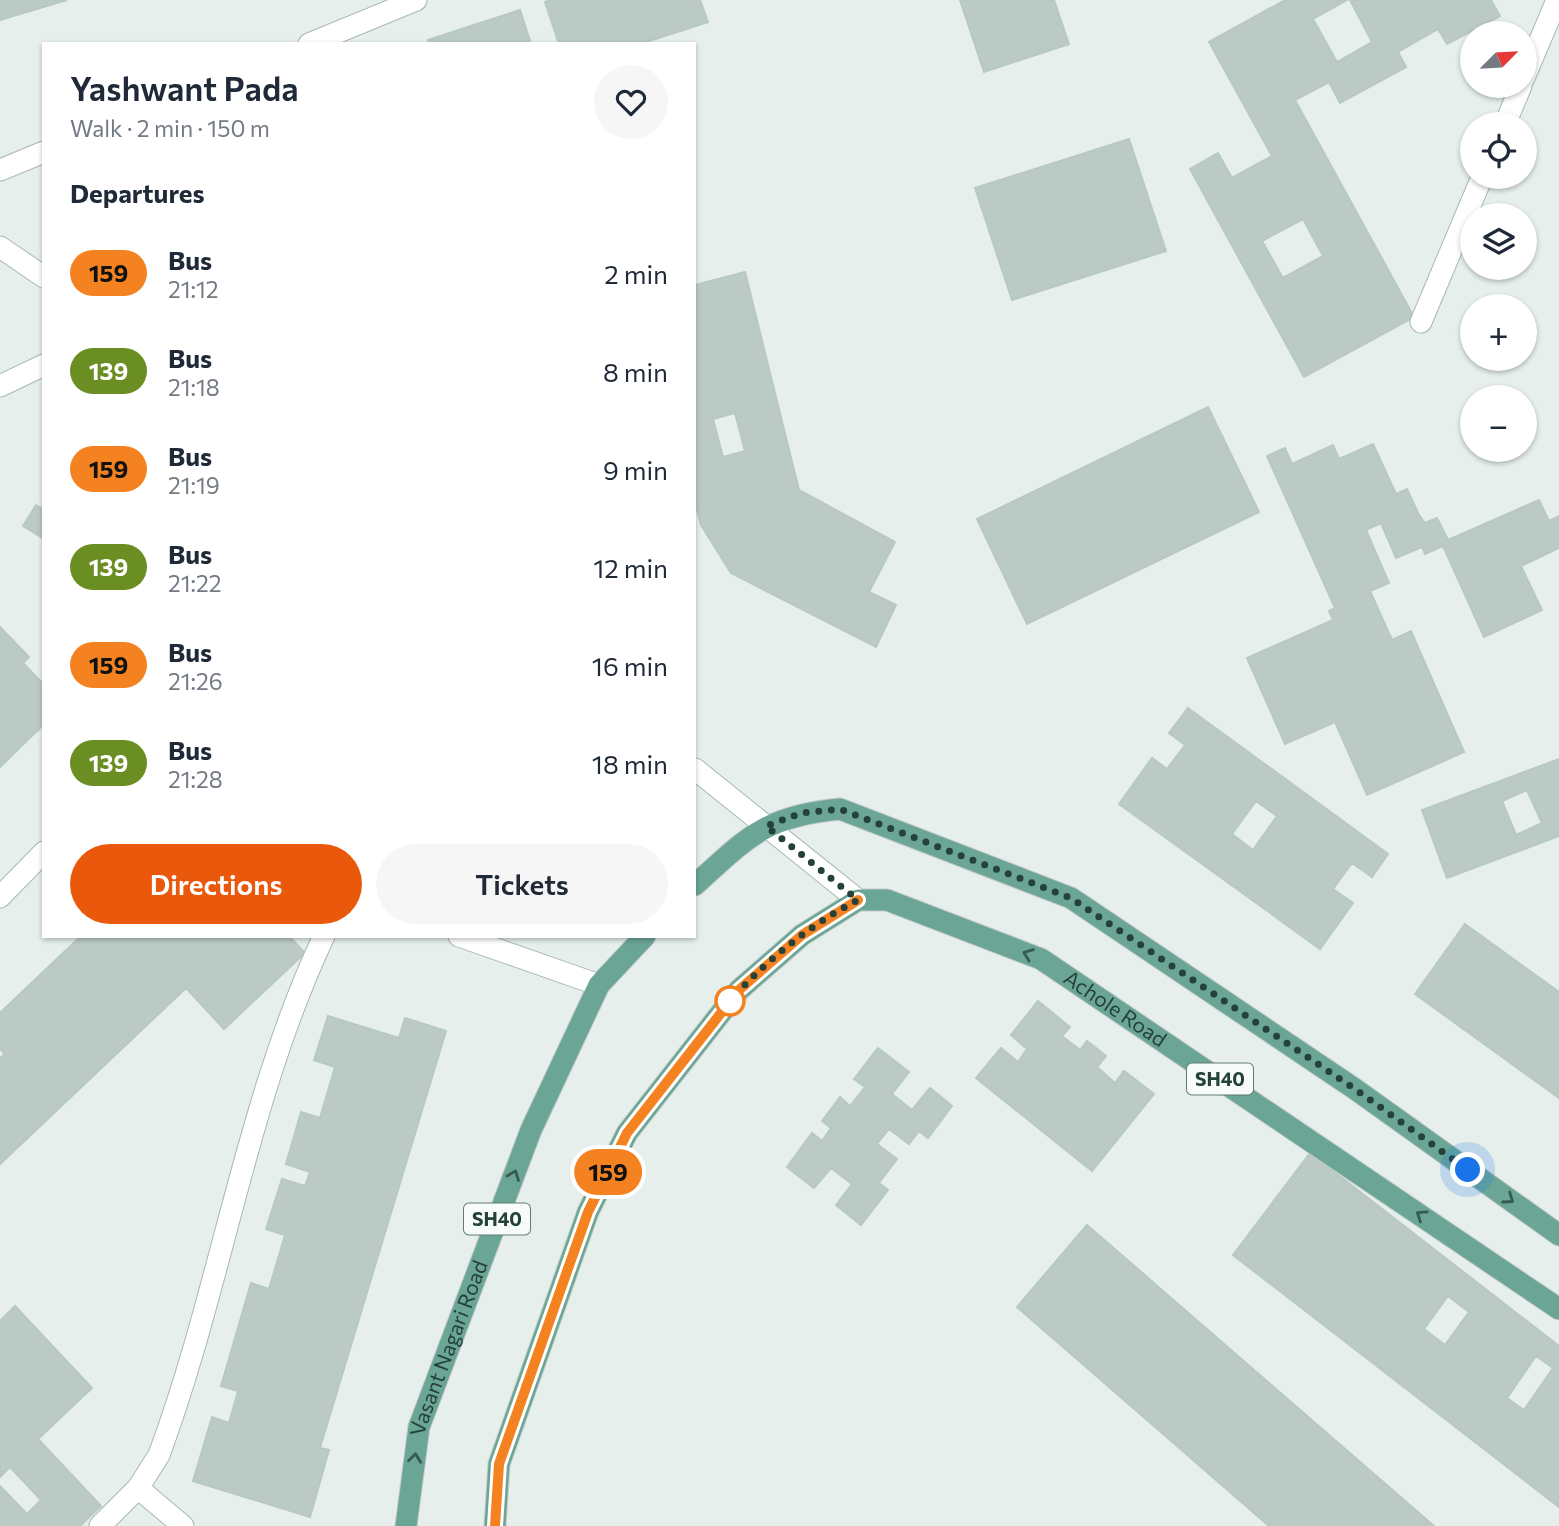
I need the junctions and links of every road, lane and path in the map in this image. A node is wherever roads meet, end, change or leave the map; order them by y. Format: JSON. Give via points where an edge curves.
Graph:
{"nodes":[{"id":1,"x":416,"y":0,"type":"edge"},
{"id":2,"x":1557,"y":0,"type":"edge"},
{"id":3,"x":314,"y":42,"type":"edge"},
{"id":4,"x":1537,"y":47,"type":"edge"},
{"id":5,"x":42,"y":153,"type":"edge"},
{"id":6,"x":0,"y":170,"type":"edge"},
{"id":7,"x":1477,"y":189,"type":"edge"},
{"id":8,"x":0,"y":247,"type":"edge"},
{"id":9,"x":42,"y":276,"type":"edge"},
{"id":10,"x":1421,"y":322,"type":"dead end"},
{"id":11,"x":42,"y":366,"type":"edge"},
{"id":12,"x":0,"y":386,"type":"edge"},
{"id":13,"x":696,"y":770,"type":"edge"},
{"id":14,"x":766,"y":826,"type":"junction"},
{"id":15,"x":42,"y":854,"type":"edge"},
{"id":16,"x":696,"y":884,"type":"edge"},
{"id":17,"x":0,"y":897,"type":"edge"},
{"id":18,"x":858,"y":900,"type":"junction"},
{"id":19,"x":323,"y":938,"type":"edge"},
{"id":20,"x":465,"y":938,"type":"edge"},
{"id":21,"x":643,"y":938,"type":"edge"},
{"id":22,"x":599,"y":985,"type":"junction"},
{"id":23,"x":1559,"y":1235,"type":"edge"},
{"id":24,"x":1559,"y":1309,"type":"edge"},
{"id":25,"x":138,"y":1488,"type":"junction"},
{"id":26,"x":100,"y":1526,"type":"edge"},
{"id":27,"x":183,"y":1526,"type":"edge"},
{"id":28,"x":406,"y":1526,"type":"edge"},
{"id":29,"x":495,"y":1526,"type":"edge"}],
"edges":[{"from":1,"to":3,"type":"street"},
{"from":2,"to":4,"type":"street"},
{"from":5,"to":6,"type":"street"},
{"from":7,"to":10,"type":"street"},
{"from":8,"to":9,"type":"street"},
{"from":11,"to":12,"type":"street"},
{"from":13,"to":14,"type":"street"},
{"from":14,"to":16,"type":"main road"},
{"from":14,"to":18,"type":"street"},
{"from":14,"to":23,"type":"main road","one_way":true,"via":[[802,813],[840,809],[1071,898],[1355,1089]]},
{"from":15,"to":17,"type":"street"},
{"from":24,"to":18,"type":"main road","name":"Achole Road","number":"SH40","one_way":true,"via":[[1041,959],[887,900]]},
{"from":18,"to":29,"type":"main road","via":[[802,935],[739,990],[627,1133],[588,1212],[499,1464]]},
{"from":19,"to":25,"type":"street","via":[[273,1069],[169,1429]]},
{"from":20,"to":22,"type":"street"},
{"from":21,"to":22,"type":"main road","name":"Vasant Nagari Road","number":"SH40"},
{"from":28,"to":22,"type":"main road","name":"Vasant Nagari Road","number":"SH40","one_way":true,"via":[[419,1427],[531,1130]]},
{"from":25,"to":26,"type":"street"},
{"from":25,"to":27,"type":"street"}]}
